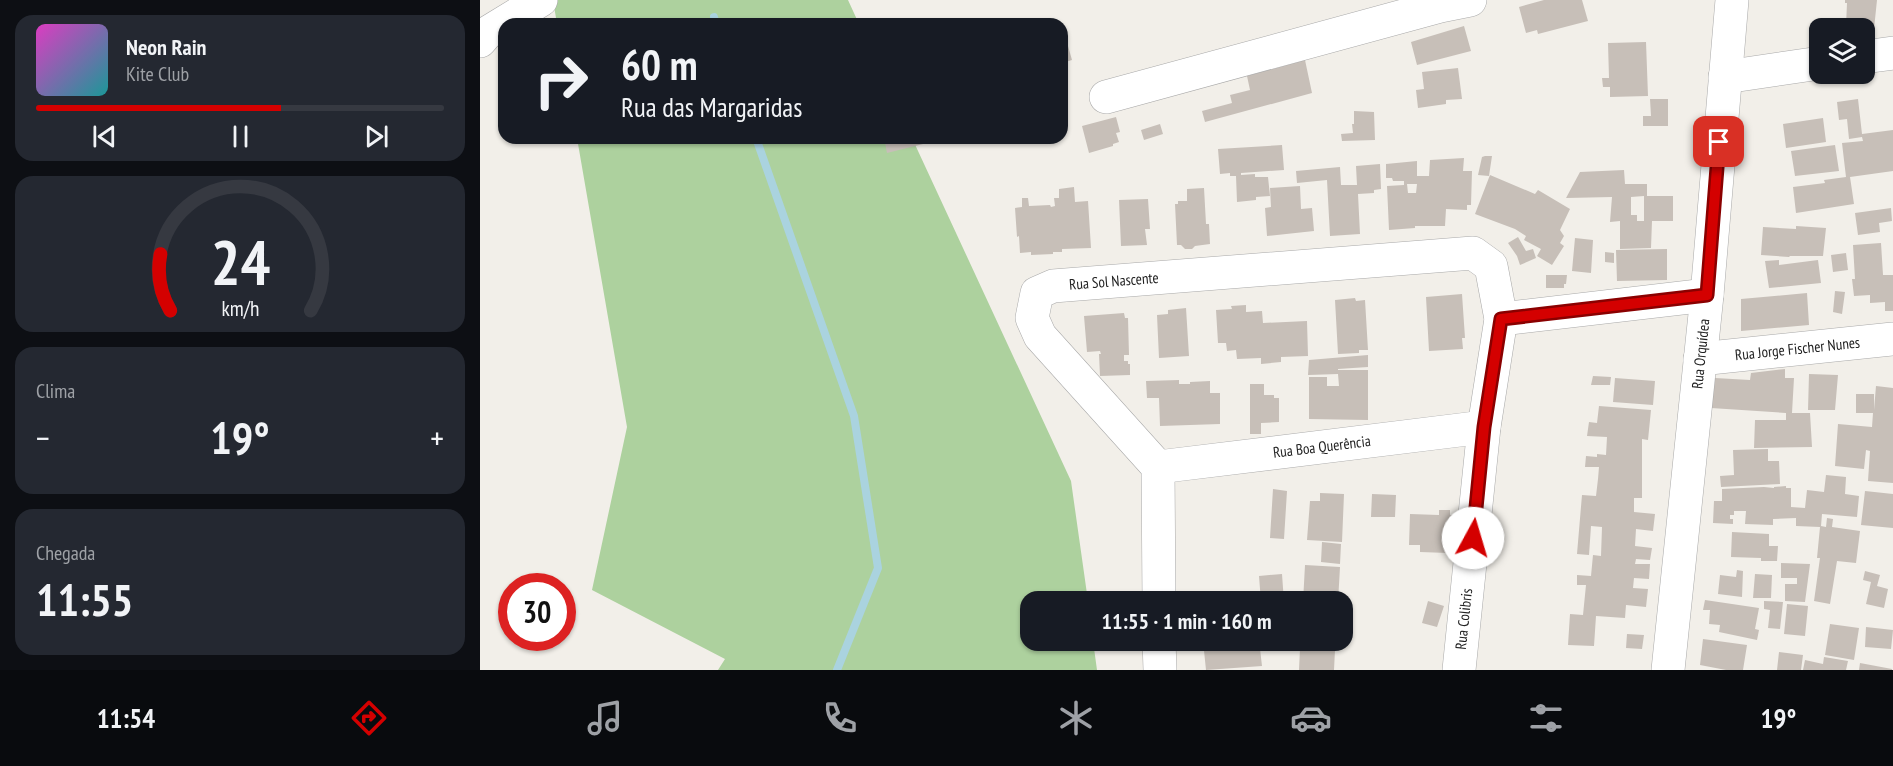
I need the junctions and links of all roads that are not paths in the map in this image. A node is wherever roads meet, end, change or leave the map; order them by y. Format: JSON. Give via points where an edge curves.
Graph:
{"nodes":[{"id":1,"x":541,"y":0,"type":"edge"},
{"id":2,"x":1470,"y":0,"type":"edge"},
{"id":3,"x":1732,"y":0,"type":"edge"},
{"id":4,"x":512,"y":18,"type":"edge"},
{"id":5,"x":498,"y":26,"type":"edge"},
{"id":6,"x":480,"y":41,"type":"edge"},
{"id":7,"x":1893,"y":53,"type":"edge"},
{"id":8,"x":1875,"y":55,"type":"edge"},
{"id":9,"x":1809,"y":65,"type":"edge"},
{"id":10,"x":1725,"y":77,"type":"junction"},
{"id":11,"x":1106,"y":98,"type":"dead end"},
{"id":12,"x":1707,"y":295,"type":"junction"},
{"id":13,"x":1501,"y":319,"type":"junction"},
{"id":14,"x":1893,"y":339,"type":"edge"},
{"id":15,"x":1700,"y":359,"type":"junction"},
{"id":16,"x":1484,"y":427,"type":"junction"},
{"id":17,"x":1158,"y":467,"type":"junction"},
{"id":18,"x":1159,"y":591,"type":"edge"},
{"id":19,"x":1160,"y":651,"type":"edge"},
{"id":20,"x":1160,"y":670,"type":"edge"},
{"id":21,"x":1459,"y":670,"type":"edge"},
{"id":22,"x":1668,"y":670,"type":"edge"}],
"edges":[{"from":1,"to":4,"type":"street"},
{"from":2,"to":11,"type":"street"},
{"from":3,"to":10,"type":"street","name":"Rua Orquídea"},
{"from":5,"to":6,"type":"street"},
{"from":7,"to":8,"type":"street"},
{"from":9,"to":10,"type":"street"},
{"from":10,"to":12,"type":"street","name":"Rua Orquídea"},
{"from":12,"to":13,"type":"street"},
{"from":12,"to":15,"type":"street","name":"Rua Orquídea"},
{"from":13,"to":16,"type":"street","name":"Rua Colibris"},
{"from":13,"to":17,"type":"street","name":"Rua Sol Nascente","via":[[1491,266],[1473,253],[1053,286],[1037,293],[1032,318],[1040,336]]},
{"from":14,"to":15,"type":"street","name":"Rua Jorge Fischer Nunes"},
{"from":15,"to":22,"type":"street","name":"Rua Orquídea"},
{"from":16,"to":17,"type":"street","name":"Rua Boa Querência"},
{"from":16,"to":21,"type":"street","name":"Rua Colibris"},
{"from":17,"to":18,"type":"street"},
{"from":19,"to":20,"type":"street"}]}
